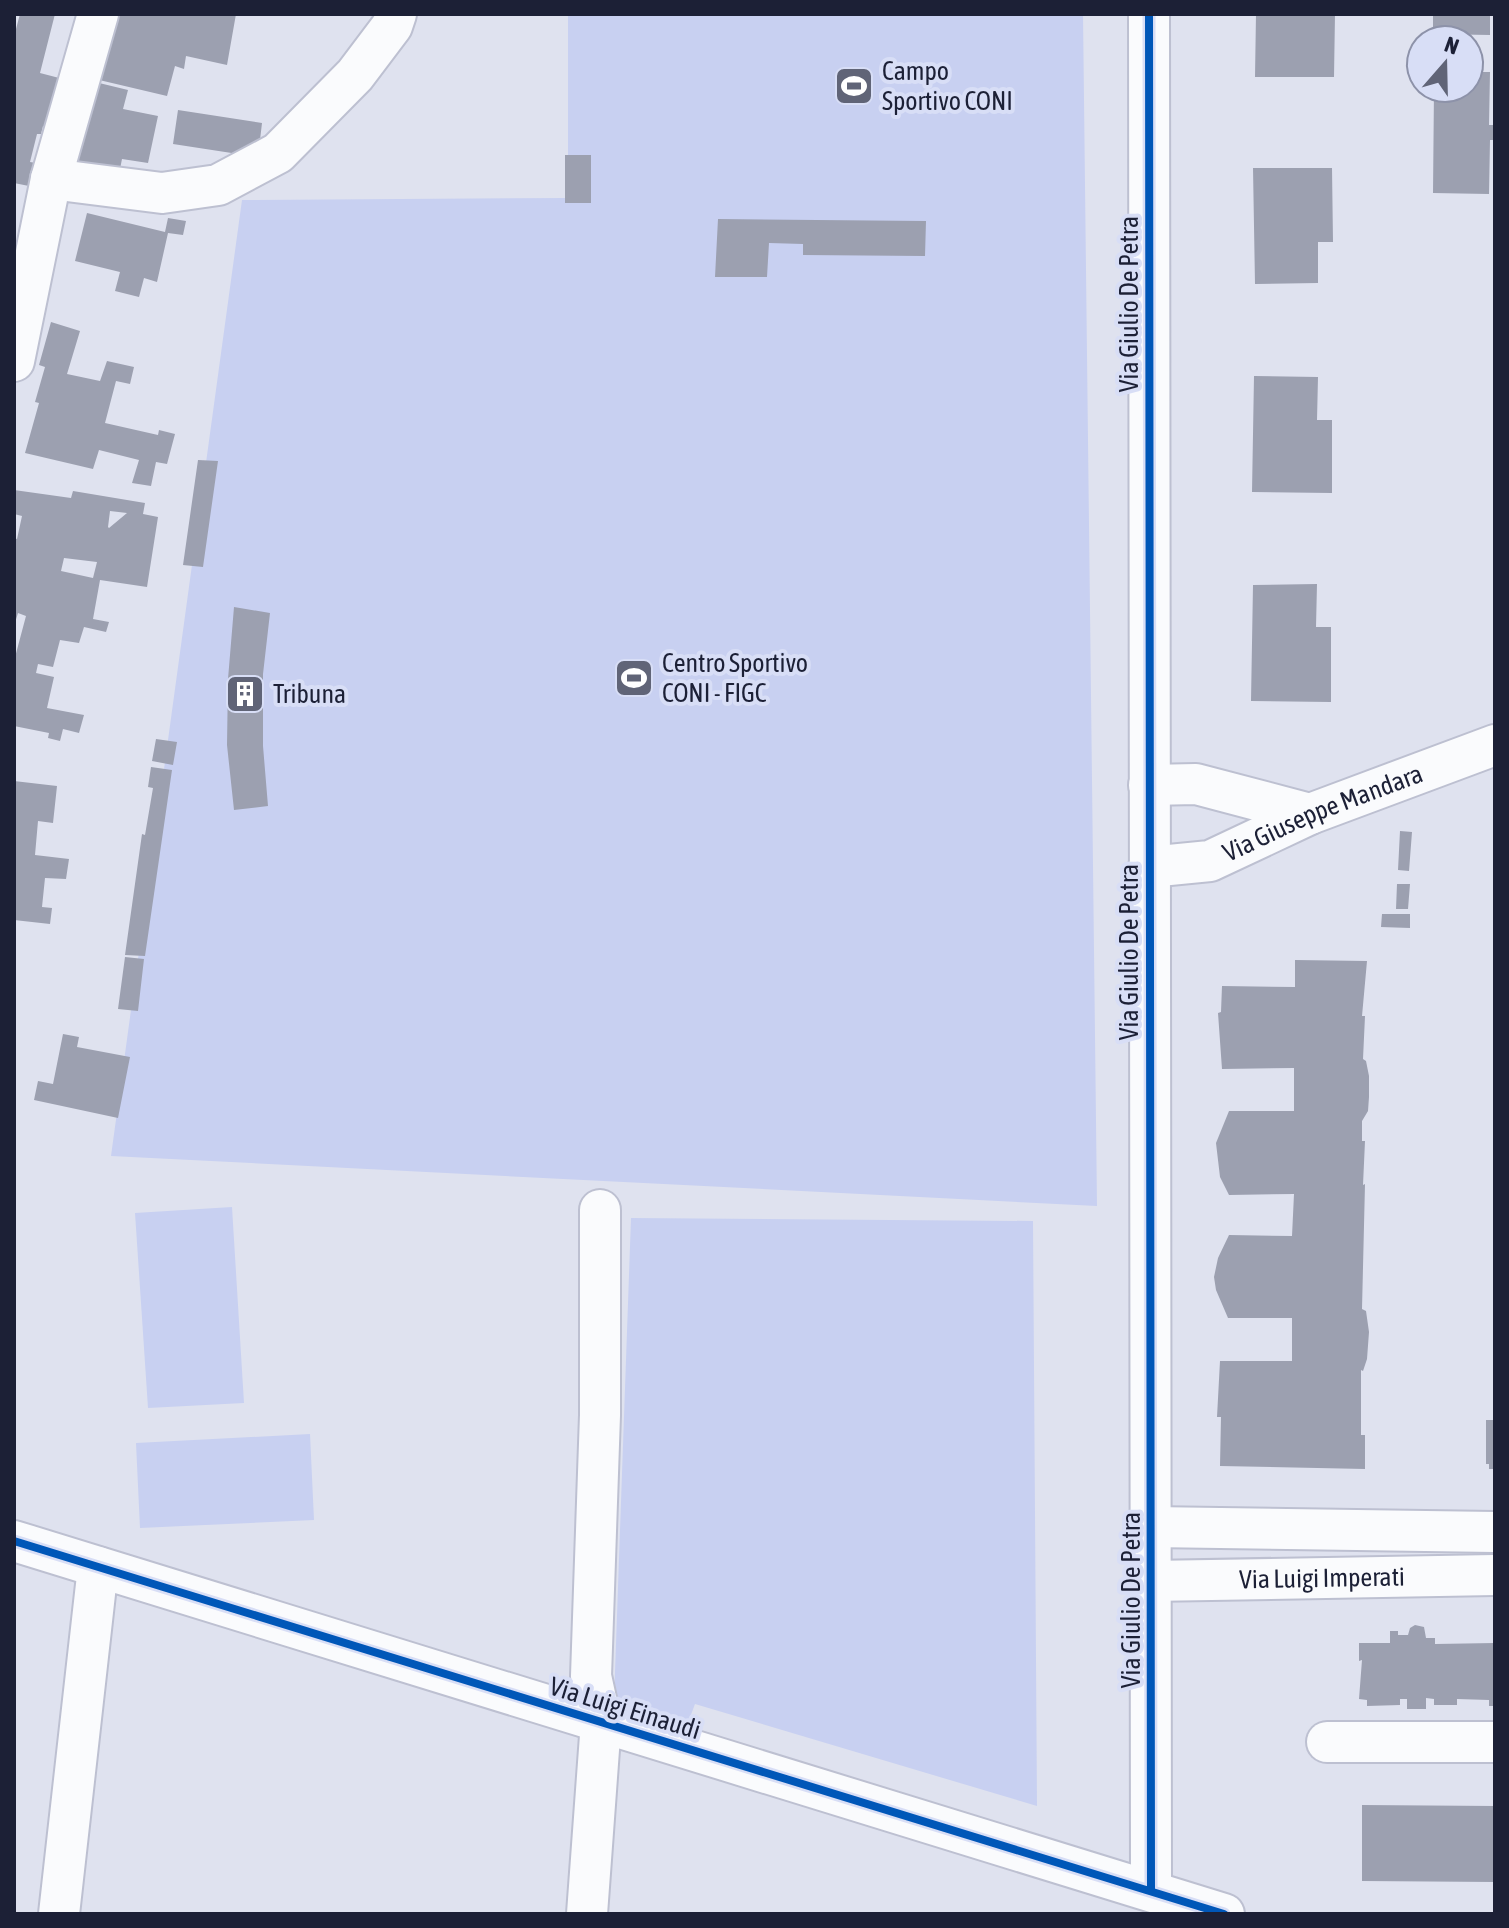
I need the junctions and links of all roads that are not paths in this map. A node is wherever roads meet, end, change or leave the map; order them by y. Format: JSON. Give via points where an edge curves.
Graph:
{"nodes":[{"id":1,"x":98,"y":14,"type":"edge"},
{"id":2,"x":396,"y":14,"type":"edge"},
{"id":3,"x":1149,"y":14,"type":"edge"},
{"id":4,"x":51,"y":179,"type":"junction"},
{"id":5,"x":14,"y":361,"type":"edge"},
{"id":6,"x":1495,"y":745,"type":"edge"},
{"id":7,"x":1149,"y":785,"type":"junction"},
{"id":8,"x":1310,"y":814,"type":"junction"},
{"id":9,"x":1149,"y":867,"type":"junction"},
{"id":10,"x":600,"y":1210,"type":"dead end"},
{"id":11,"x":1151,"y":1527,"type":"junction"},
{"id":12,"x":1495,"y":1532,"type":"edge"},
{"id":13,"x":14,"y":1541,"type":"edge"},
{"id":14,"x":98,"y":1567,"type":"junction"},
{"id":15,"x":1495,"y":1575,"type":"edge"},
{"id":16,"x":1150,"y":1581,"type":"junction"},
{"id":17,"x":601,"y":1722,"type":"junction"},
{"id":18,"x":1327,"y":1742,"type":"dead end"},
{"id":19,"x":1495,"y":1742,"type":"edge"},
{"id":20,"x":1151,"y":1890,"type":"junction"},
{"id":21,"x":59,"y":1914,"type":"edge"},
{"id":22,"x":587,"y":1914,"type":"edge"},
{"id":23,"x":1224,"y":1914,"type":"edge"}],
"edges":[{"from":1,"to":4,"type":"street"},
{"from":2,"to":4,"type":"street","via":[[355,75],[278,153],[218,185],[162,193]]},
{"from":3,"to":7,"type":"street","name":"Via Giulio De Petra"},
{"from":4,"to":5,"type":"street"},
{"from":6,"to":8,"type":"street","name":"Via Giuseppe Mandara"},
{"from":7,"to":8,"type":"street","via":[[1196,784]]},
{"from":7,"to":9,"type":"street","name":"Via Giulio De Petra"},
{"from":8,"to":9,"type":"street","name":"Via Giuseppe Mandara","via":[[1210,861]]},
{"from":9,"to":11,"type":"street","name":"Via Giulio De Petra"},
{"from":10,"to":17,"type":"street","via":[[591,1676]]},
{"from":11,"to":12,"type":"street","name":"Via Luigi Imperati"},
{"from":11,"to":16,"type":"street","name":"Via Giulio De Petra"},
{"from":13,"to":14,"type":"street","name":"Via Luigi Einaudi"},
{"from":14,"to":17,"type":"street","name":"Via Luigi Einaudi"},
{"from":14,"to":21,"type":"street"},
{"from":15,"to":16,"type":"street","name":"Via Luigi Imperati"},
{"from":16,"to":20,"type":"street","name":"Via Giulio De Petra"},
{"from":17,"to":20,"type":"street","name":"Via Luigi Einaudi"},
{"from":17,"to":22,"type":"street"},
{"from":18,"to":19,"type":"street"},
{"from":20,"to":23,"type":"street","name":"Via Luigi Einaudi"}]}
